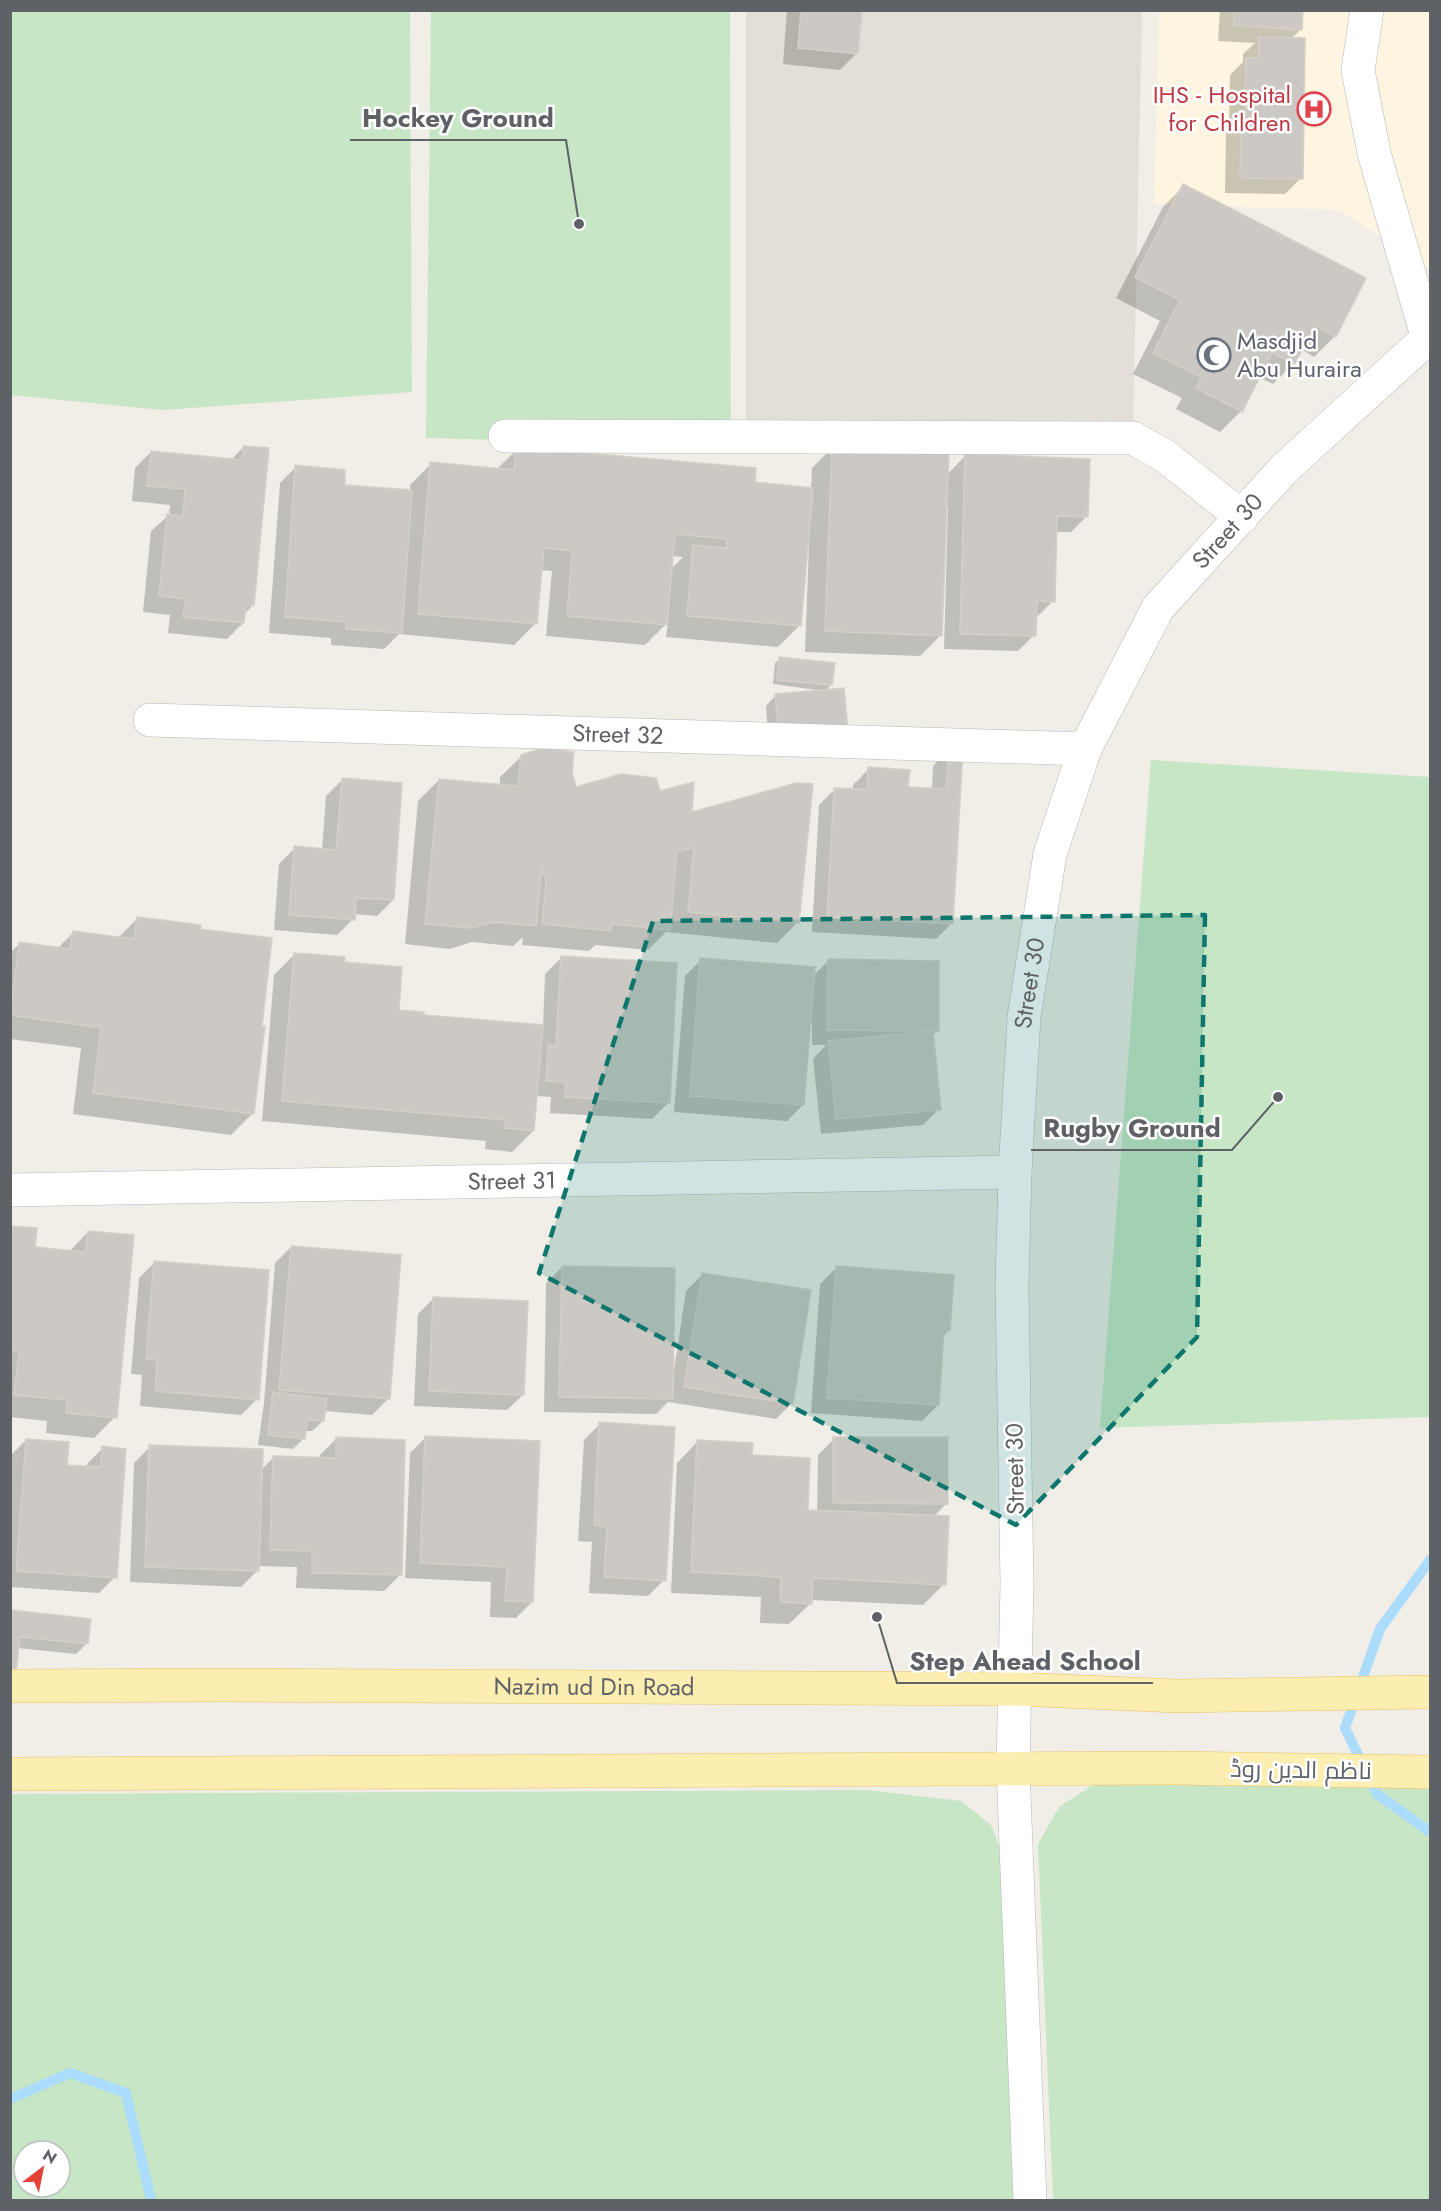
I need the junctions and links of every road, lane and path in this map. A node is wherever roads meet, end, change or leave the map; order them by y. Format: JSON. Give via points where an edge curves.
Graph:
{"nodes":[{"id":1,"x":1367,"y":10,"type":"edge"},
{"id":2,"x":1429,"y":338,"type":"edge"},
{"id":3,"x":505,"y":436,"type":"dead end"},
{"id":4,"x":1242,"y":517,"type":"junction"},
{"id":5,"x":150,"y":720,"type":"dead end"},
{"id":6,"x":1085,"y":749,"type":"junction"},
{"id":7,"x":1015,"y":1172,"type":"junction"},
{"id":8,"x":10,"y":1190,"type":"edge"},
{"id":9,"x":10,"y":1686,"type":"edge"},
{"id":10,"x":1014,"y":1689,"type":"junction"},
{"id":11,"x":1431,"y":1692,"type":"edge"},
{"id":12,"x":1013,"y":1769,"type":"junction"},
{"id":13,"x":1431,"y":1772,"type":"edge"},
{"id":14,"x":10,"y":1774,"type":"edge"},
{"id":15,"x":1030,"y":2200,"type":"edge"}],
"edges":[{"from":1,"to":2,"type":"street","via":[[1358,70],[1374,153]]},
{"from":2,"to":4,"type":"street","name":"Street 30","via":[[1285,468]]},
{"from":3,"to":4,"type":"street","via":[[1133,438],[1165,456]]},
{"from":4,"to":6,"type":"street","name":"Street 30","via":[[1158,608]]},
{"from":5,"to":6,"type":"street","name":"Street 32"},
{"from":6,"to":7,"type":"street","name":"Street 30","via":[[1048,866],[1024,1017]]},
{"from":7,"to":8,"type":"street","name":"Street 31"},
{"from":7,"to":10,"type":"street","name":"Street 30"},
{"from":9,"to":10,"type":"main road","name":"Nazim ud Din Road"},
{"from":10,"to":11,"type":"main road","name":"Nazim ud Din Road","via":[[1176,1696]]},
{"from":10,"to":12,"type":"street","name":"Street 30"},
{"from":12,"to":13,"type":"main road","name":"ناظم الدین روڈ"},
{"from":12,"to":14,"type":"main road"},
{"from":12,"to":15,"type":"street","name":"Street 30"}]}
